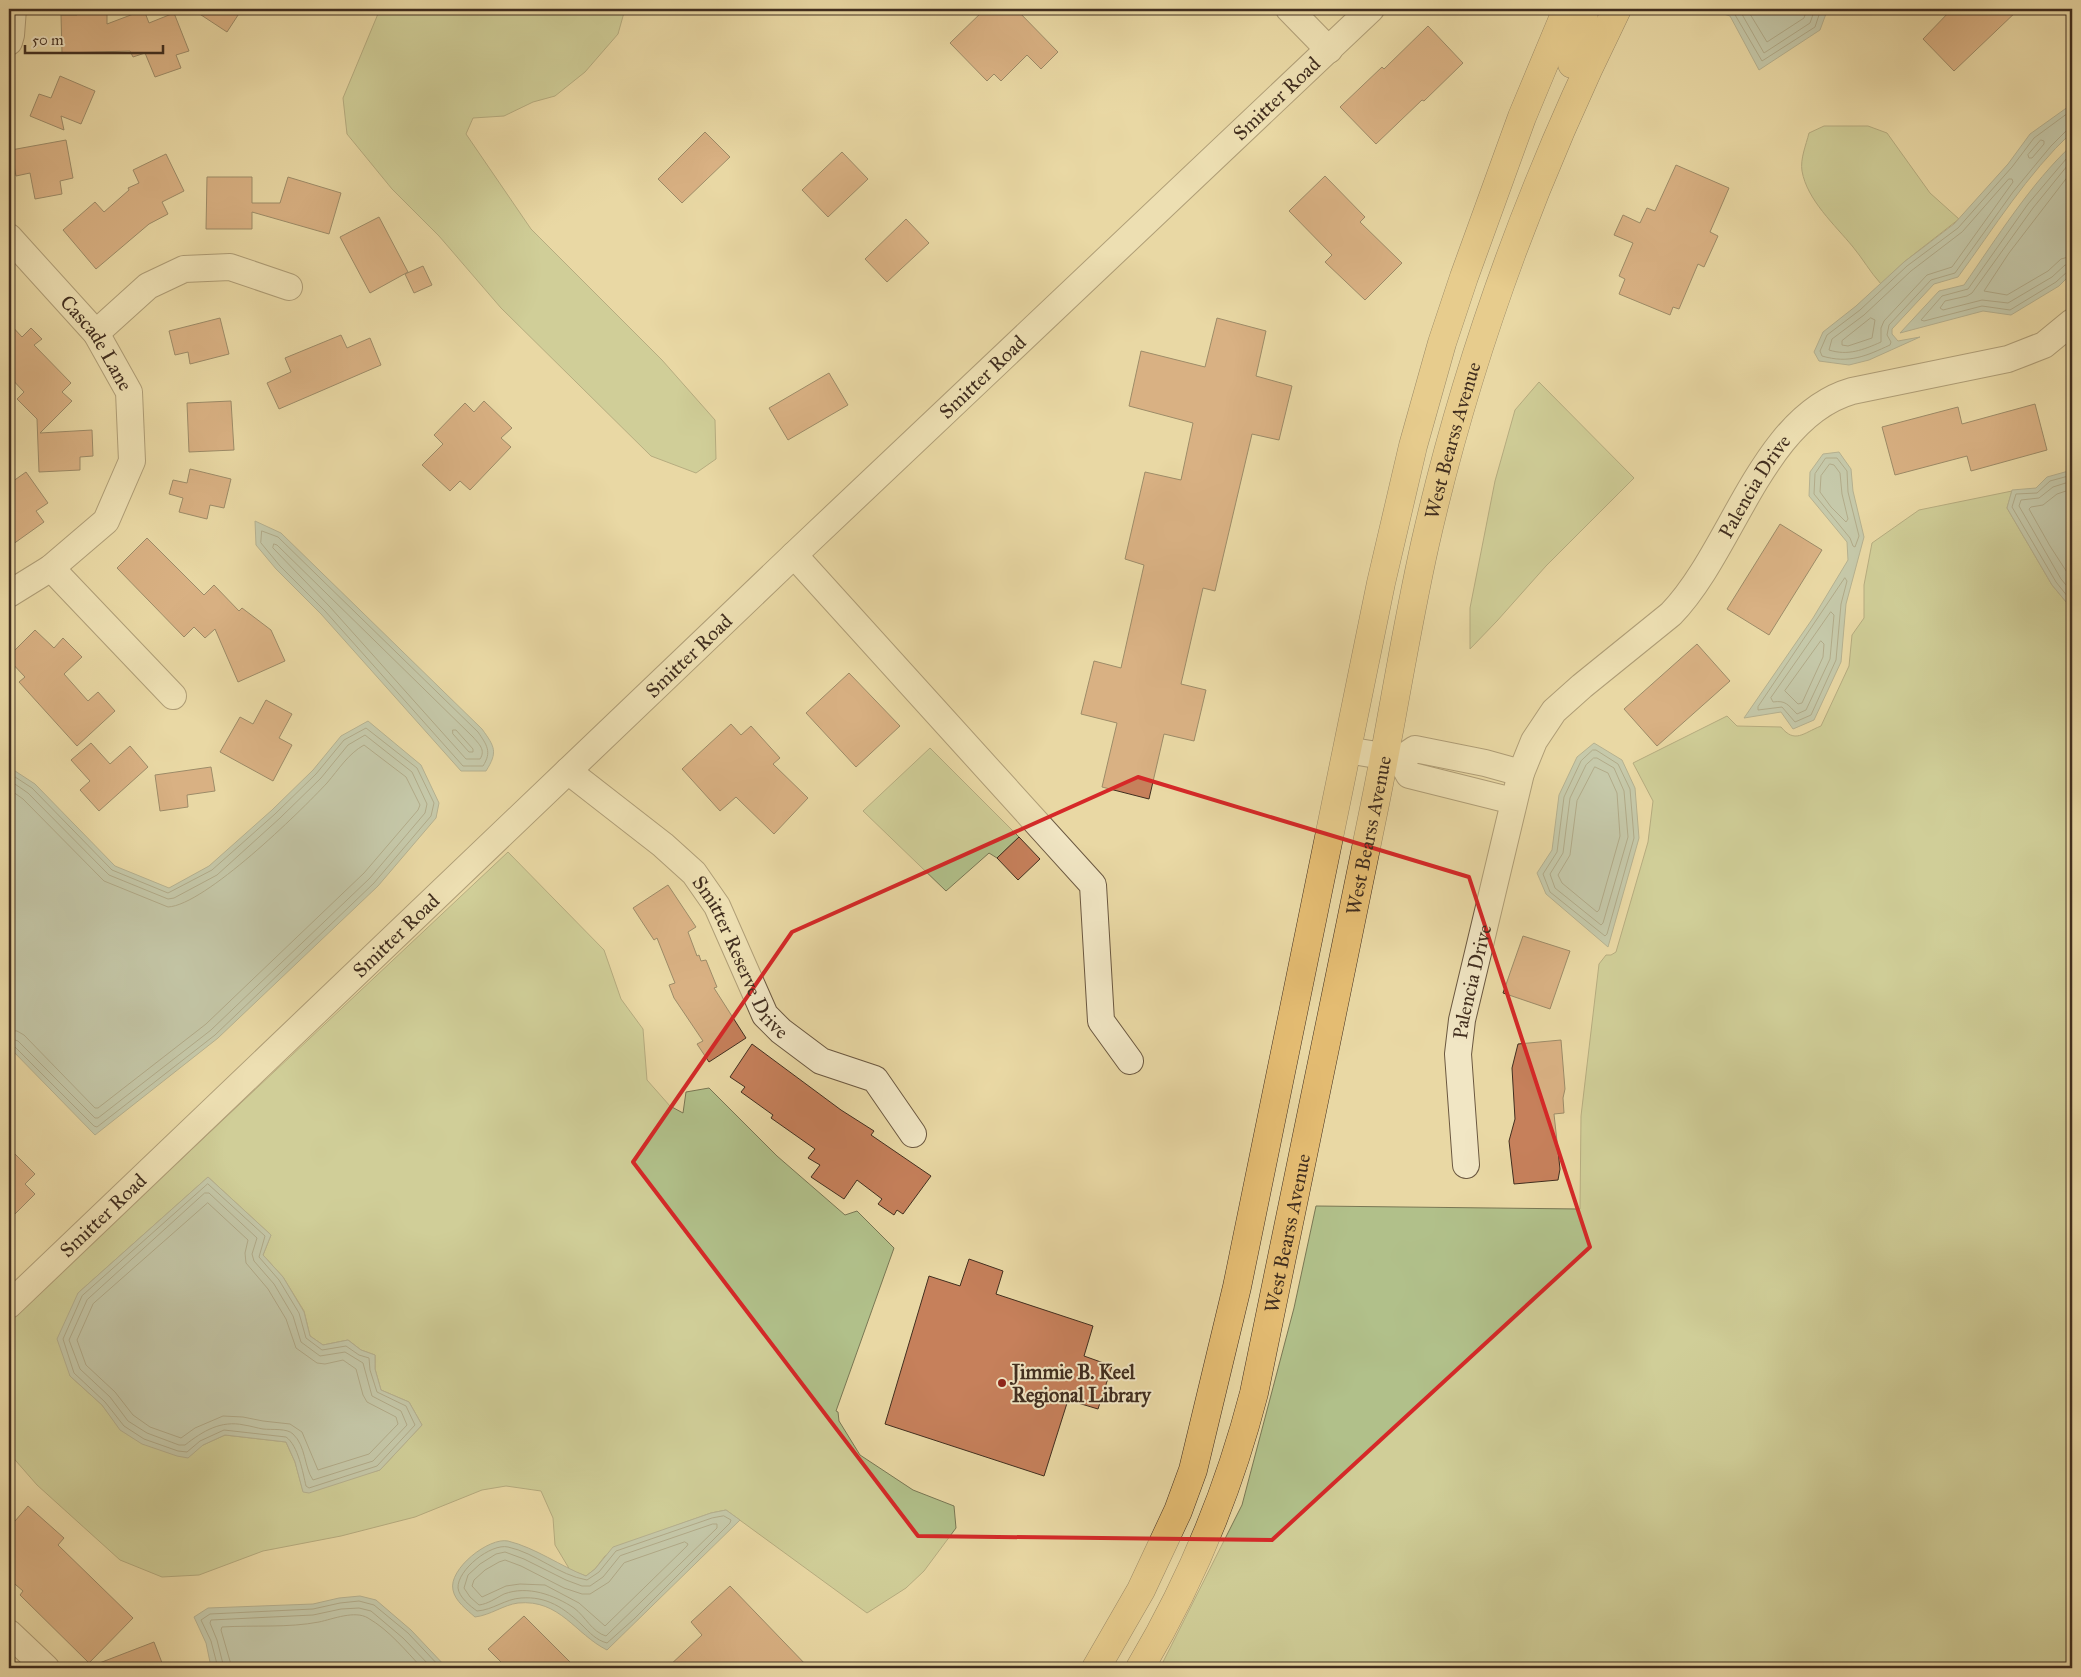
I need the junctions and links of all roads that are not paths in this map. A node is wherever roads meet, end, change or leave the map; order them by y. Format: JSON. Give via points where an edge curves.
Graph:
{"nodes":[{"id":1,"x":13,"y":9,"type":"edge"},
{"id":2,"x":1289,"y":9,"type":"edge"},
{"id":3,"x":1371,"y":9,"type":"edge"},
{"id":4,"x":1567,"y":9,"type":"edge"},
{"id":5,"x":1583,"y":9,"type":"edge"},
{"id":6,"x":1617,"y":9,"type":"edge"},
{"id":7,"x":9,"y":42,"type":"edge"},
{"id":8,"x":1329,"y":50,"type":"junction"},
{"id":9,"x":1533,"y":198,"type":"junction"},
{"id":10,"x":9,"y":238,"type":"edge"},
{"id":11,"x":289,"y":288,"type":"dead end"},
{"id":12,"x":2072,"y":322,"type":"edge"},
{"id":13,"x":96,"y":333,"type":"junction"},
{"id":14,"x":794,"y":555,"type":"junction"},
{"id":15,"x":51,"y":568,"type":"junction"},
{"id":16,"x":9,"y":594,"type":"edge"},
{"id":17,"x":174,"y":696,"type":"dead end"},
{"id":18,"x":1347,"y":750,"type":"junction"},
{"id":19,"x":1392,"y":758,"type":"junction"},
{"id":20,"x":568,"y":771,"type":"junction"},
{"id":21,"x":1520,"y":773,"type":"junction"},
{"id":22,"x":1513,"y":801,"type":"junction"},
{"id":23,"x":1130,"y":1061,"type":"dead end"},
{"id":24,"x":913,"y":1134,"type":"dead end"},
{"id":25,"x":1466,"y":1165,"type":"dead end"},
{"id":26,"x":1237,"y":1288,"type":"junction"},
{"id":27,"x":11,"y":1298,"type":"edge"},
{"id":28,"x":1229,"y":1479,"type":"junction"},
{"id":29,"x":9,"y":1634,"type":"edge"},
{"id":30,"x":46,"y":1668,"type":"edge"},
{"id":31,"x":1096,"y":1668,"type":"edge"},
{"id":32,"x":1140,"y":1668,"type":"edge"}],
"edges":[{"from":1,"to":7,"type":"street"},
{"from":2,"to":8,"type":"street"},
{"from":3,"to":8,"type":"street","name":"Smitter Road"},
{"from":4,"to":18,"type":"main road","name":"West Bearss Avenue","via":[[1522,116],[1442,343],[1397,508]]},
{"from":5,"to":9,"type":"main road","via":[[1585,31],[1580,48],[1531,161],[1528,186]]},
{"from":6,"to":9,"type":"main road","name":"West Bearss Avenue"},
{"from":8,"to":14,"type":"street","name":"Smitter Road"},
{"from":9,"to":19,"type":"main road","name":"West Bearss Avenue","via":[[1495,300],[1425,544]]},
{"from":10,"to":13,"type":"street","name":"Cascade Lane"},
{"from":11,"to":13,"type":"street","via":[[230,267],[184,269],[148,286]]},
{"from":12,"to":21,"type":"street","name":"Palencia Drive","via":[[2044,345],[2008,359],[1852,391],[1835,396],[1812,410],[1788,433],[1770,458],[1707,568],[1682,603],[1554,711],[1534,741]]},
{"from":13,"to":15,"type":"street","name":"Cascade Lane","via":[[130,392],[132,461],[106,521]]},
{"from":14,"to":20,"type":"street","name":"Smitter Road"},
{"from":14,"to":23,"type":"street","via":[[1094,885],[1101,1021]]},
{"from":15,"to":16,"type":"street","name":"Cascade Lane"},
{"from":15,"to":17,"type":"street"},
{"from":18,"to":19,"type":"street"},
{"from":18,"to":26,"type":"main road","name":"West Bearss Avenue"},
{"from":19,"to":21,"type":"street","via":[[1415,749]]},
{"from":19,"to":22,"type":"street","via":[[1409,775]]},
{"from":19,"to":28,"type":"main road","name":"West Bearss Avenue","via":[[1260,1364],[1244,1434]]},
{"from":20,"to":24,"type":"street","name":"Smitter Reserve Drive","via":[[694,873],[717,906],[765,1015],[781,1032],[821,1061],[875,1079]]},
{"from":20,"to":27,"type":"street","name":"Smitter Road"},
{"from":21,"to":22,"type":"street","name":"Palencia Drive"},
{"from":22,"to":25,"type":"street","name":"Palencia Drive","via":[[1459,1039]]},
{"from":26,"to":28,"type":"main road","via":[[1255,1320],[1225,1450]]},
{"from":26,"to":31,"type":"main road","name":"West Bearss Avenue","via":[[1193,1470],[1178,1511],[1141,1590]]},
{"from":28,"to":32,"type":"main road","name":"West Bearss Avenue","via":[[1188,1578]]},
{"from":29,"to":30,"type":"street"}]}
